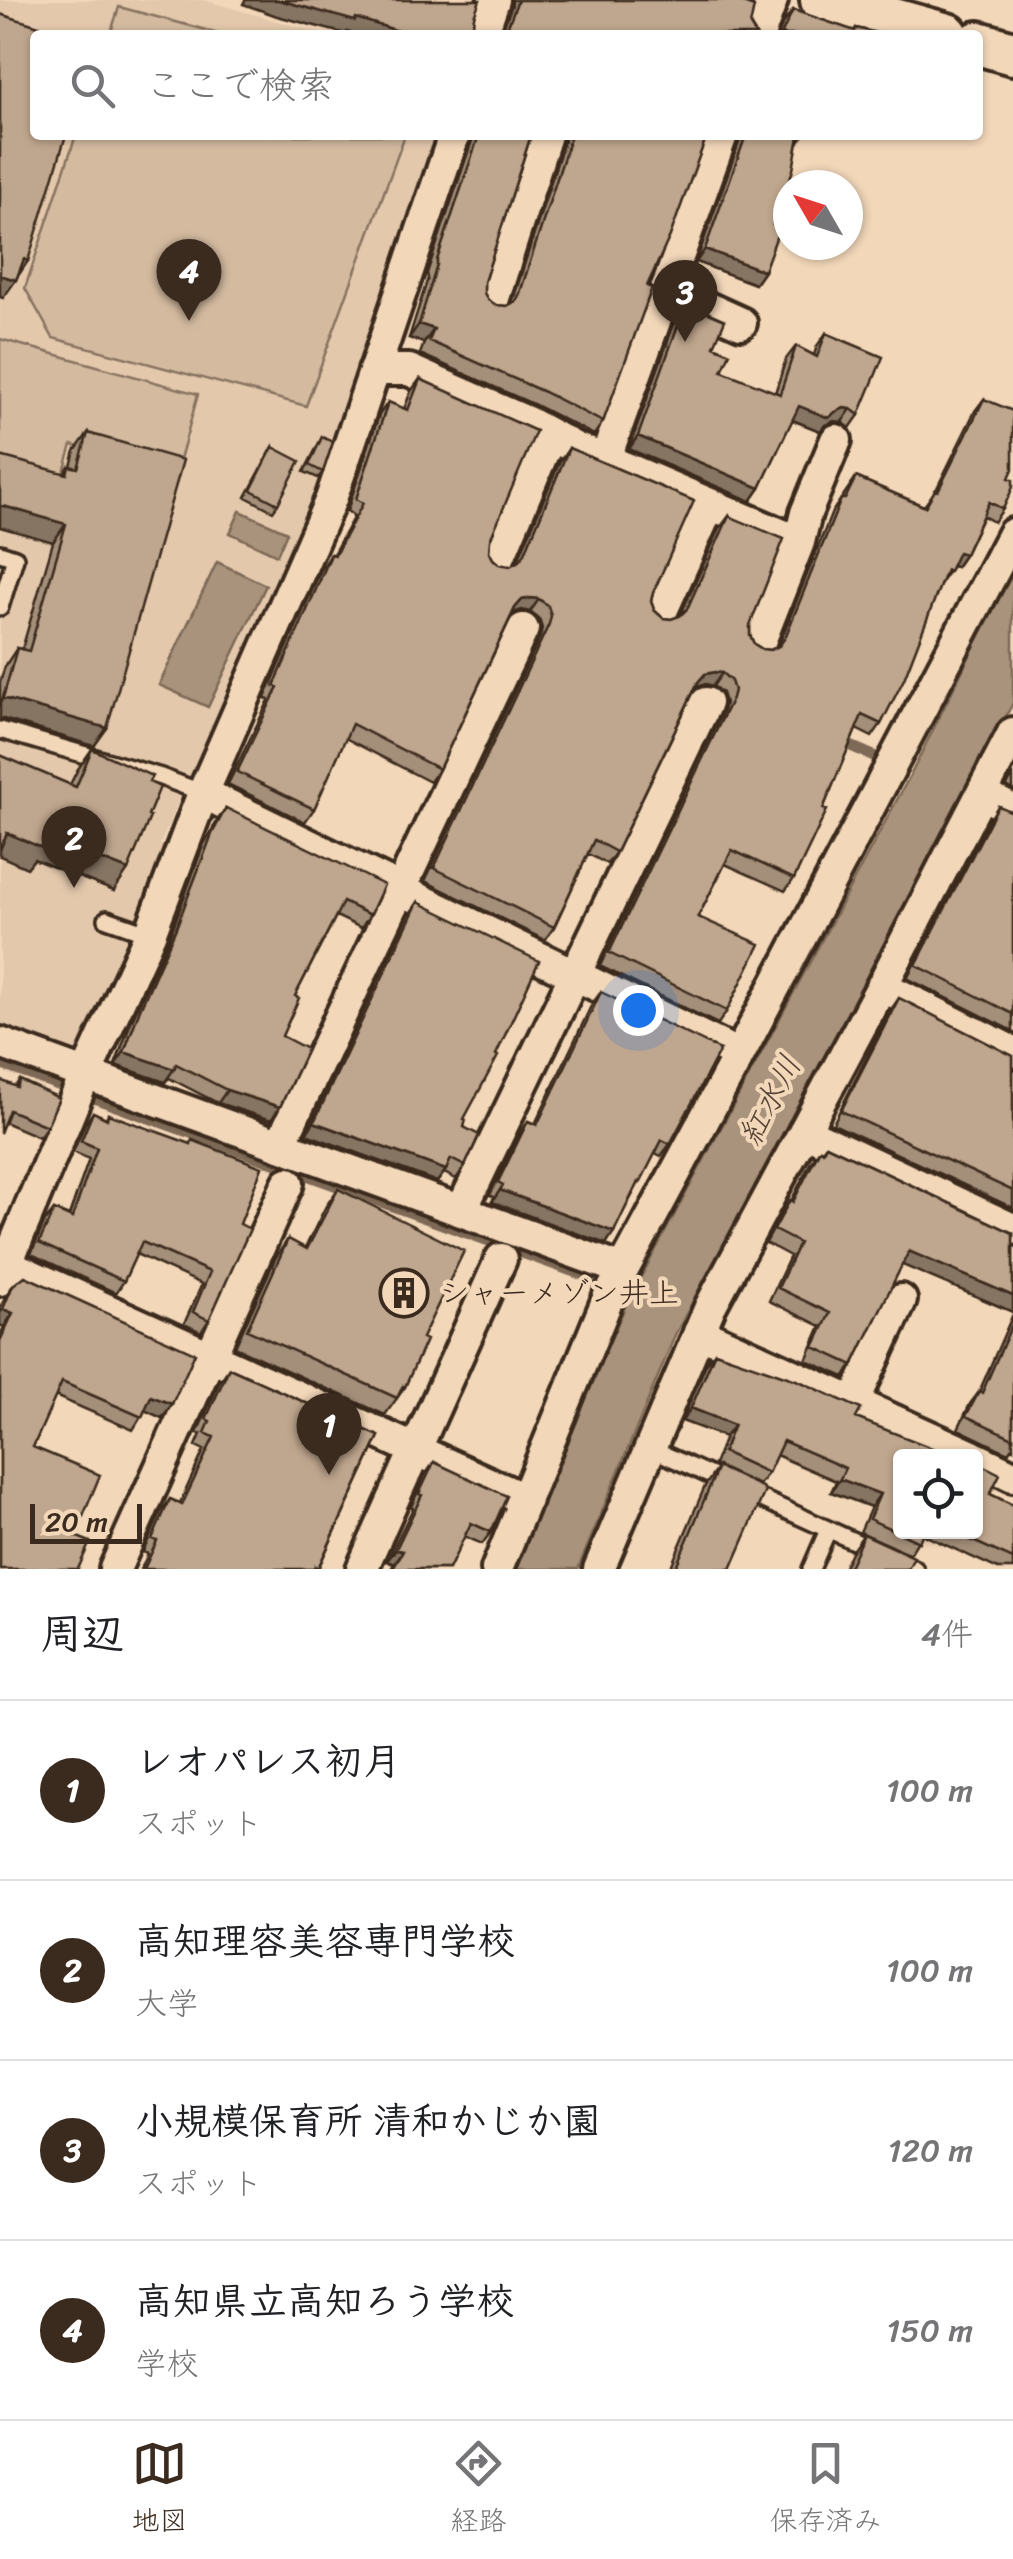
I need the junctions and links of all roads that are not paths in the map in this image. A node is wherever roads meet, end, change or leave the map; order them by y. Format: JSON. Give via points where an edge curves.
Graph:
{"nodes":[{"id":1,"x":494,"y":0,"type":"edge"},
{"id":2,"x":772,"y":0,"type":"edge"},
{"id":3,"x":822,"y":0,"type":"edge"},
{"id":4,"x":484,"y":30,"type":"edge"},
{"id":5,"x":760,"y":30,"type":"edge"},
{"id":6,"x":930,"y":30,"type":"edge"},
{"id":7,"x":983,"y":45,"type":"edge"},
{"id":8,"x":1013,"y":53,"type":"edge"},
{"id":9,"x":452,"y":140,"type":"edge"},
{"id":10,"x":544,"y":140,"type":"edge"},
{"id":11,"x":720,"y":140,"type":"edge"},
{"id":12,"x":666,"y":289,"type":"junction"},
{"id":13,"x":493,"y":302,"type":"edge"},
{"id":14,"x":741,"y":323,"type":"dead end"},
{"id":15,"x":374,"y":370,"type":"junction"},
{"id":16,"x":552,"y":436,"type":"junction"},
{"id":17,"x":836,"y":440,"type":"dead end"},
{"id":18,"x":605,"y":460,"type":"junction"},
{"id":19,"x":710,"y":504,"type":"junction"},
{"id":20,"x":1013,"y":534,"type":"edge"},
{"id":21,"x":798,"y":542,"type":"junction"},
{"id":22,"x":0,"y":553,"type":"edge"},
{"id":23,"x":498,"y":560,"type":"edge"},
{"id":24,"x":0,"y":607,"type":"edge"},
{"id":25,"x":661,"y":613,"type":"edge"},
{"id":26,"x":523,"y":629,"type":"dead end"},
{"id":27,"x":759,"y":644,"type":"edge"},
{"id":28,"x":706,"y":702,"type":"dead end"},
{"id":29,"x":0,"y":730,"type":"edge"},
{"id":30,"x":1013,"y":734,"type":"edge"},
{"id":31,"x":203,"y":794,"type":"junction"},
{"id":32,"x":982,"y":794,"type":"junction"},
{"id":33,"x":1013,"y":810,"type":"edge"},
{"id":34,"x":400,"y":889,"type":"junction"},
{"id":35,"x":107,"y":919,"type":"dead end"},
{"id":36,"x":150,"y":934,"type":"junction"},
{"id":37,"x":574,"y":974,"type":"junction"},
{"id":38,"x":882,"y":986,"type":"junction"},
{"id":39,"x":0,"y":1043,"type":"edge"},
{"id":40,"x":1013,"y":1052,"type":"edge"},
{"id":41,"x":739,"y":1055,"type":"junction"},
{"id":42,"x":81,"y":1087,"type":"junction"},
{"id":43,"x":804,"y":1131,"type":"junction"},
{"id":44,"x":280,"y":1145,"type":"junction"},
{"id":45,"x":288,"y":1183,"type":"dead end"},
{"id":46,"x":461,"y":1211,"type":"junction"},
{"id":47,"x":1013,"y":1229,"type":"edge"},
{"id":48,"x":502,"y":1259,"type":"dead end"},
{"id":49,"x":2,"y":1269,"type":"edge"},
{"id":50,"x":624,"y":1270,"type":"junction"},
{"id":51,"x":901,"y":1300,"type":"dead end"},
{"id":52,"x":698,"y":1332,"type":"junction"},
{"id":53,"x":211,"y":1357,"type":"junction"},
{"id":54,"x":854,"y":1402,"type":"junction"},
{"id":55,"x":650,"y":1448,"type":"junction"},
{"id":56,"x":957,"y":1449,"type":"edge"},
{"id":57,"x":417,"y":1450,"type":"junction"},
{"id":58,"x":983,"y":1461,"type":"edge"},
{"id":59,"x":1013,"y":1476,"type":"edge"},
{"id":60,"x":526,"y":1500,"type":"junction"},
{"id":61,"x":828,"y":1530,"type":"junction"},
{"id":62,"x":115,"y":1569,"type":"edge"},
{"id":63,"x":362,"y":1569,"type":"edge"},
{"id":64,"x":498,"y":1569,"type":"edge"},
{"id":65,"x":599,"y":1569,"type":"edge"},
{"id":66,"x":811,"y":1569,"type":"edge"},
{"id":67,"x":915,"y":1569,"type":"edge"}],
"edges":[{"from":1,"to":4,"type":"street"},
{"from":2,"to":5,"type":"street"},
{"from":3,"to":6,"type":"main road"},
{"from":7,"to":8,"type":"main road"},
{"from":9,"to":15,"type":"street"},
{"from":10,"to":13,"type":"street"},
{"from":11,"to":12,"type":"street"},
{"from":12,"to":14,"type":"street"},
{"from":12,"to":18,"type":"street"},
{"from":15,"to":16,"type":"street","via":[[410,370]]},
{"from":15,"to":31,"type":"street","via":[[331,499]]},
{"from":16,"to":18,"type":"street"},
{"from":16,"to":23,"type":"street"},
{"from":17,"to":21,"type":"street"},
{"from":18,"to":19,"type":"street"},
{"from":19,"to":21,"type":"street"},
{"from":19,"to":25,"type":"street"},
{"from":20,"to":41,"type":"street"},
{"from":21,"to":27,"type":"street"},
{"from":22,"to":24,"type":"lane","via":[[16,558]]},
{"from":26,"to":34,"type":"street"},
{"from":28,"to":37,"type":"street"},
{"from":29,"to":31,"type":"lane"},
{"from":30,"to":32,"type":"street"},
{"from":31,"to":34,"type":"street"},
{"from":31,"to":36,"type":"street"},
{"from":32,"to":33,"type":"street"},
{"from":32,"to":38,"type":"street"},
{"from":34,"to":37,"type":"street"},
{"from":34,"to":44,"type":"street"},
{"from":35,"to":36,"type":"lane"},
{"from":36,"to":42,"type":"street"},
{"from":37,"to":41,"type":"street"},
{"from":37,"to":46,"type":"street"},
{"from":38,"to":40,"type":"street"},
{"from":38,"to":43,"type":"street"},
{"from":39,"to":42,"type":"street"},
{"from":41,"to":50,"type":"street"},
{"from":42,"to":44,"type":"street"},
{"from":42,"to":49,"type":"street"},
{"from":43,"to":47,"type":"street"},
{"from":43,"to":52,"type":"street"},
{"from":44,"to":46,"type":"street"},
{"from":45,"to":53,"type":"street"},
{"from":46,"to":50,"type":"street"},
{"from":48,"to":57,"type":"street"},
{"from":49,"to":53,"type":"street"},
{"from":50,"to":60,"type":"street"},
{"from":51,"to":54,"type":"street"},
{"from":52,"to":54,"type":"street"},
{"from":52,"to":55,"type":"street"},
{"from":53,"to":57,"type":"street"},
{"from":53,"to":62,"type":"street"},
{"from":54,"to":56,"type":"street"},
{"from":55,"to":61,"type":"lane"},
{"from":55,"to":65,"type":"street"},
{"from":57,"to":60,"type":"street"},
{"from":57,"to":63,"type":"street"},
{"from":58,"to":59,"type":"street"},
{"from":60,"to":64,"type":"street"},
{"from":61,"to":66,"type":"lane"},
{"from":61,"to":67,"type":"lane"}]}
